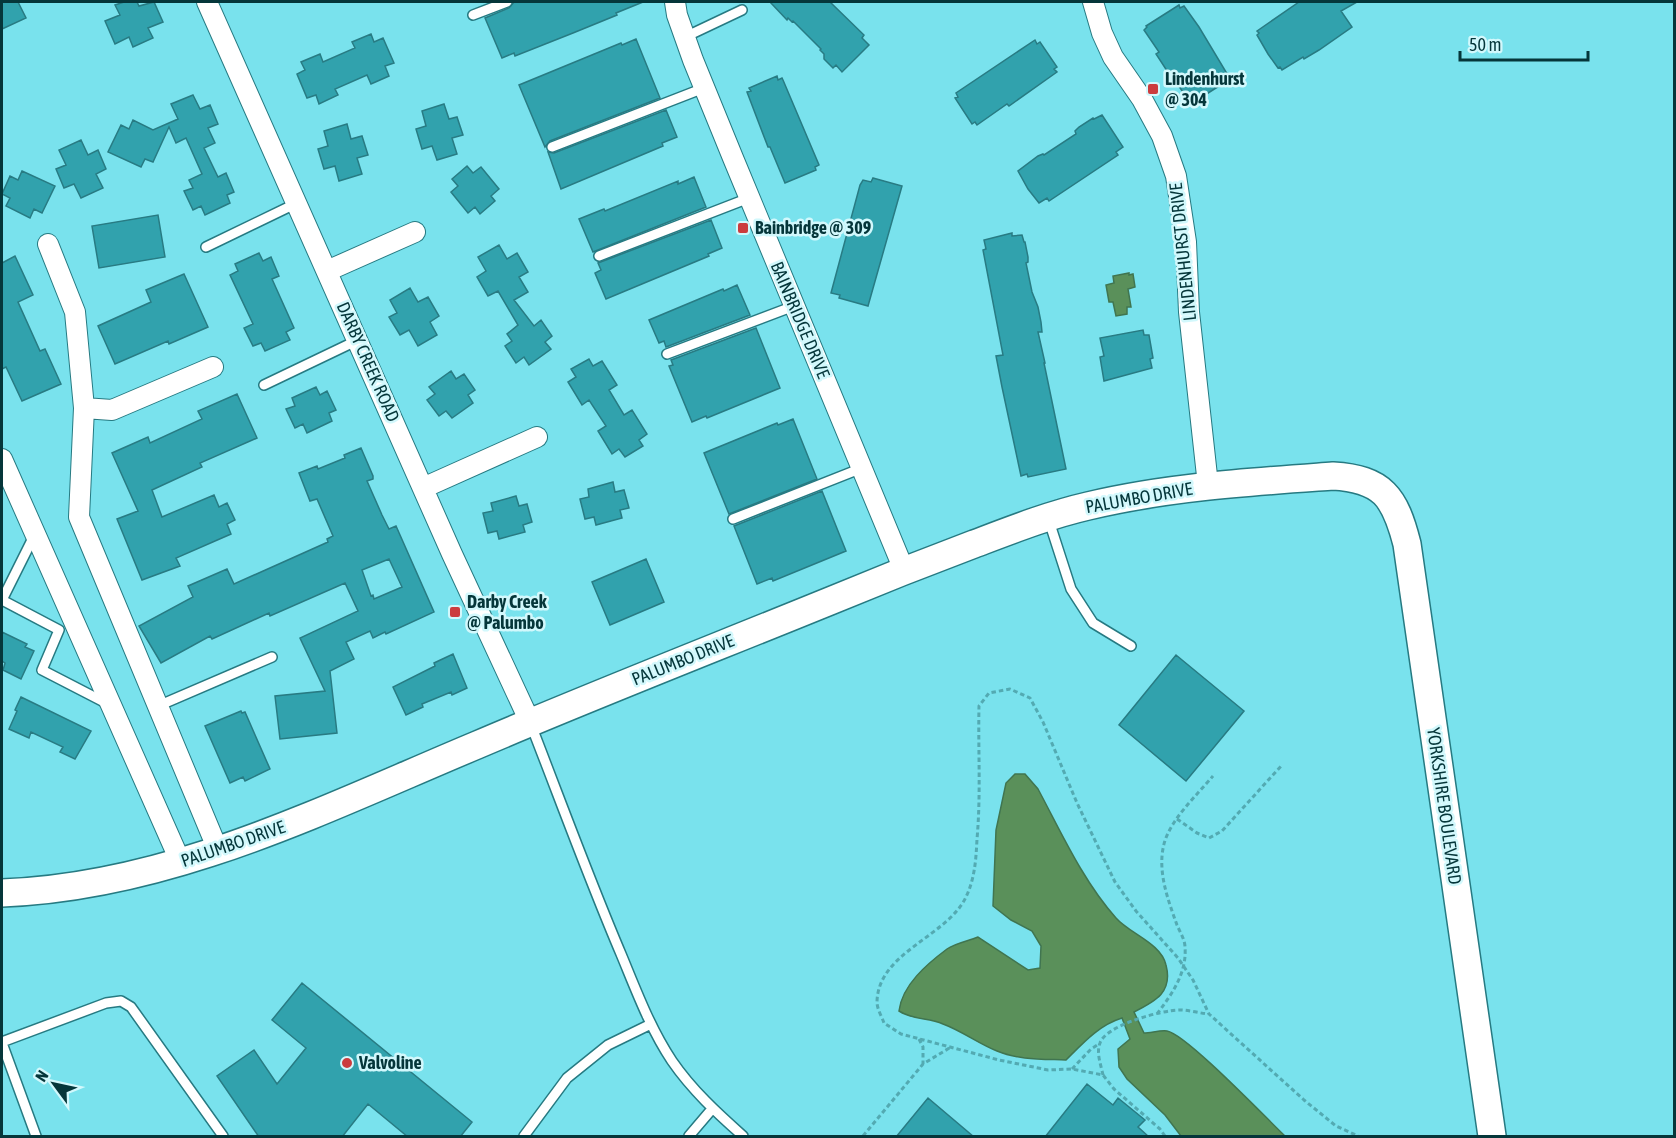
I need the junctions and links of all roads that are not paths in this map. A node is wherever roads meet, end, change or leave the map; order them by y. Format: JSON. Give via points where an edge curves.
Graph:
{"nodes":[{"id":1,"x":207,"y":2,"type":"edge"},
{"id":2,"x":507,"y":2,"type":"edge"},
{"id":3,"x":675,"y":2,"type":"edge"},
{"id":4,"x":1093,"y":2,"type":"edge"},
{"id":5,"x":742,"y":10,"type":"dead end"},
{"id":6,"x":473,"y":15,"type":"dead end"},
{"id":7,"x":685,"y":37,"type":"junction"},
{"id":8,"x":705,"y":88,"type":"junction"},
{"id":9,"x":552,"y":147,"type":"dead end"},
{"id":10,"x":749,"y":198,"type":"junction"},
{"id":11,"x":297,"y":203,"type":"junction"},
{"id":12,"x":415,"y":232,"type":"dead end"},
{"id":13,"x":48,"y":244,"type":"dead end"},
{"id":14,"x":206,"y":247,"type":"dead end"},
{"id":15,"x":599,"y":256,"type":"dead end"},
{"id":16,"x":327,"y":271,"type":"junction"},
{"id":17,"x":794,"y":306,"type":"junction"},
{"id":18,"x":358,"y":340,"type":"junction"},
{"id":19,"x":667,"y":354,"type":"dead end"},
{"id":20,"x":213,"y":367,"type":"dead end"},
{"id":21,"x":264,"y":385,"type":"dead end"},
{"id":22,"x":84,"y":408,"type":"junction"},
{"id":23,"x":537,"y":437,"type":"dead end"},
{"id":24,"x":2,"y":459,"type":"edge"},
{"id":25,"x":862,"y":468,"type":"junction"},
{"id":26,"x":1208,"y":485,"type":"junction"},
{"id":27,"x":1374,"y":485,"type":"joint"},
{"id":28,"x":423,"y":488,"type":"junction"},
{"id":29,"x":733,"y":519,"type":"dead end"},
{"id":30,"x":1048,"y":519,"type":"junction"},
{"id":31,"x":35,"y":534,"type":"junction"},
{"id":32,"x":904,"y":570,"type":"junction"},
{"id":33,"x":67,"y":627,"type":"junction"},
{"id":34,"x":1131,"y":646,"type":"dead end"},
{"id":35,"x":272,"y":657,"type":"dead end"},
{"id":36,"x":111,"y":705,"type":"junction"},
{"id":37,"x":158,"y":706,"type":"junction"},
{"id":38,"x":530,"y":722,"type":"junction"},
{"id":39,"x":218,"y":850,"type":"junction"},
{"id":40,"x":181,"y":862,"type":"junction"},
{"id":41,"x":2,"y":893,"type":"edge"},
{"id":42,"x":651,"y":1024,"type":"junction"},
{"id":43,"x":2,"y":1043,"type":"edge"},
{"id":44,"x":712,"y":1109,"type":"junction"},
{"id":45,"x":36,"y":1137,"type":"edge"},
{"id":46,"x":223,"y":1137,"type":"edge"},
{"id":47,"x":524,"y":1137,"type":"edge"},
{"id":48,"x":689,"y":1137,"type":"edge"},
{"id":49,"x":743,"y":1137,"type":"edge"},
{"id":50,"x":1492,"y":1137,"type":"edge"}],
"edges":[{"from":1,"to":11,"type":"street","name":"DARBY CREEK ROAD"},
{"from":2,"to":6,"type":"lane"},
{"from":3,"to":7,"type":"street","name":"BAINBRIDGE DRIVE"},
{"from":4,"to":26,"type":"street","name":"LINDENHURST DRIVE","via":[[1113,57],[1162,136],[1176,176],[1186,242],[1189,312]]},
{"from":5,"to":7,"type":"lane"},
{"from":7,"to":8,"type":"street","name":"BAINBRIDGE DRIVE"},
{"from":8,"to":9,"type":"lane"},
{"from":8,"to":10,"type":"street","name":"BAINBRIDGE DRIVE"},
{"from":10,"to":15,"type":"lane"},
{"from":10,"to":17,"type":"street","name":"BAINBRIDGE DRIVE"},
{"from":11,"to":14,"type":"lane"},
{"from":11,"to":16,"type":"street","name":"DARBY CREEK ROAD"},
{"from":12,"to":16,"type":"street"},
{"from":13,"to":22,"type":"street","via":[[75,312]]},
{"from":16,"to":18,"type":"street","name":"DARBY CREEK ROAD"},
{"from":17,"to":19,"type":"lane"},
{"from":17,"to":25,"type":"street","name":"BAINBRIDGE DRIVE"},
{"from":18,"to":21,"type":"lane"},
{"from":18,"to":28,"type":"street","name":"DARBY CREEK ROAD"},
{"from":20,"to":22,"type":"street","via":[[112,410]]},
{"from":22,"to":37,"type":"street","via":[[79,517]]},
{"from":23,"to":28,"type":"street"},
{"from":24,"to":31,"type":"street"},
{"from":25,"to":29,"type":"lane"},
{"from":25,"to":32,"type":"street","name":"BAINBRIDGE DRIVE"},
{"from":26,"to":27,"type":"street","name":"PALUMBO DRIVE","via":[[1333,476]]},
{"from":26,"to":30,"type":"street","name":"PALUMBO DRIVE","via":[[1127,497]]},
{"from":27,"to":50,"type":"street","name":"YORKSHIRE BOULEVARD","via":[[1401,519],[1407,544]]},
{"from":28,"to":38,"type":"street","name":"DARBY CREEK ROAD"},
{"from":30,"to":32,"type":"street","name":"PALUMBO DRIVE"},
{"from":30,"to":34,"type":"lane","via":[[1071,589],[1093,623]]},
{"from":31,"to":33,"type":"street"},
{"from":31,"to":33,"type":"lane","via":[[2,600]]},
{"from":32,"to":38,"type":"street","name":"PALUMBO DRIVE"},
{"from":33,"to":36,"type":"street"},
{"from":33,"to":36,"type":"lane","via":[[42,670]]},
{"from":35,"to":37,"type":"lane"},
{"from":36,"to":40,"type":"street"},
{"from":37,"to":39,"type":"street"},
{"from":38,"to":39,"type":"street","name":"PALUMBO DRIVE","via":[[280,828]]},
{"from":38,"to":42,"type":"lane"},
{"from":39,"to":40,"type":"street","name":"PALUMBO DRIVE"},
{"from":40,"to":41,"type":"street","name":"PALUMBO DRIVE","via":[[94,883]]},
{"from":42,"to":44,"type":"lane","via":[[671,1059]]},
{"from":42,"to":47,"type":"lane","via":[[608,1045],[567,1078]]},
{"from":43,"to":45,"type":"lane"},
{"from":43,"to":46,"type":"lane","via":[[106,1003],[121,1001],[131,1007]]},
{"from":44,"to":48,"type":"lane"},
{"from":44,"to":49,"type":"lane"}]}
